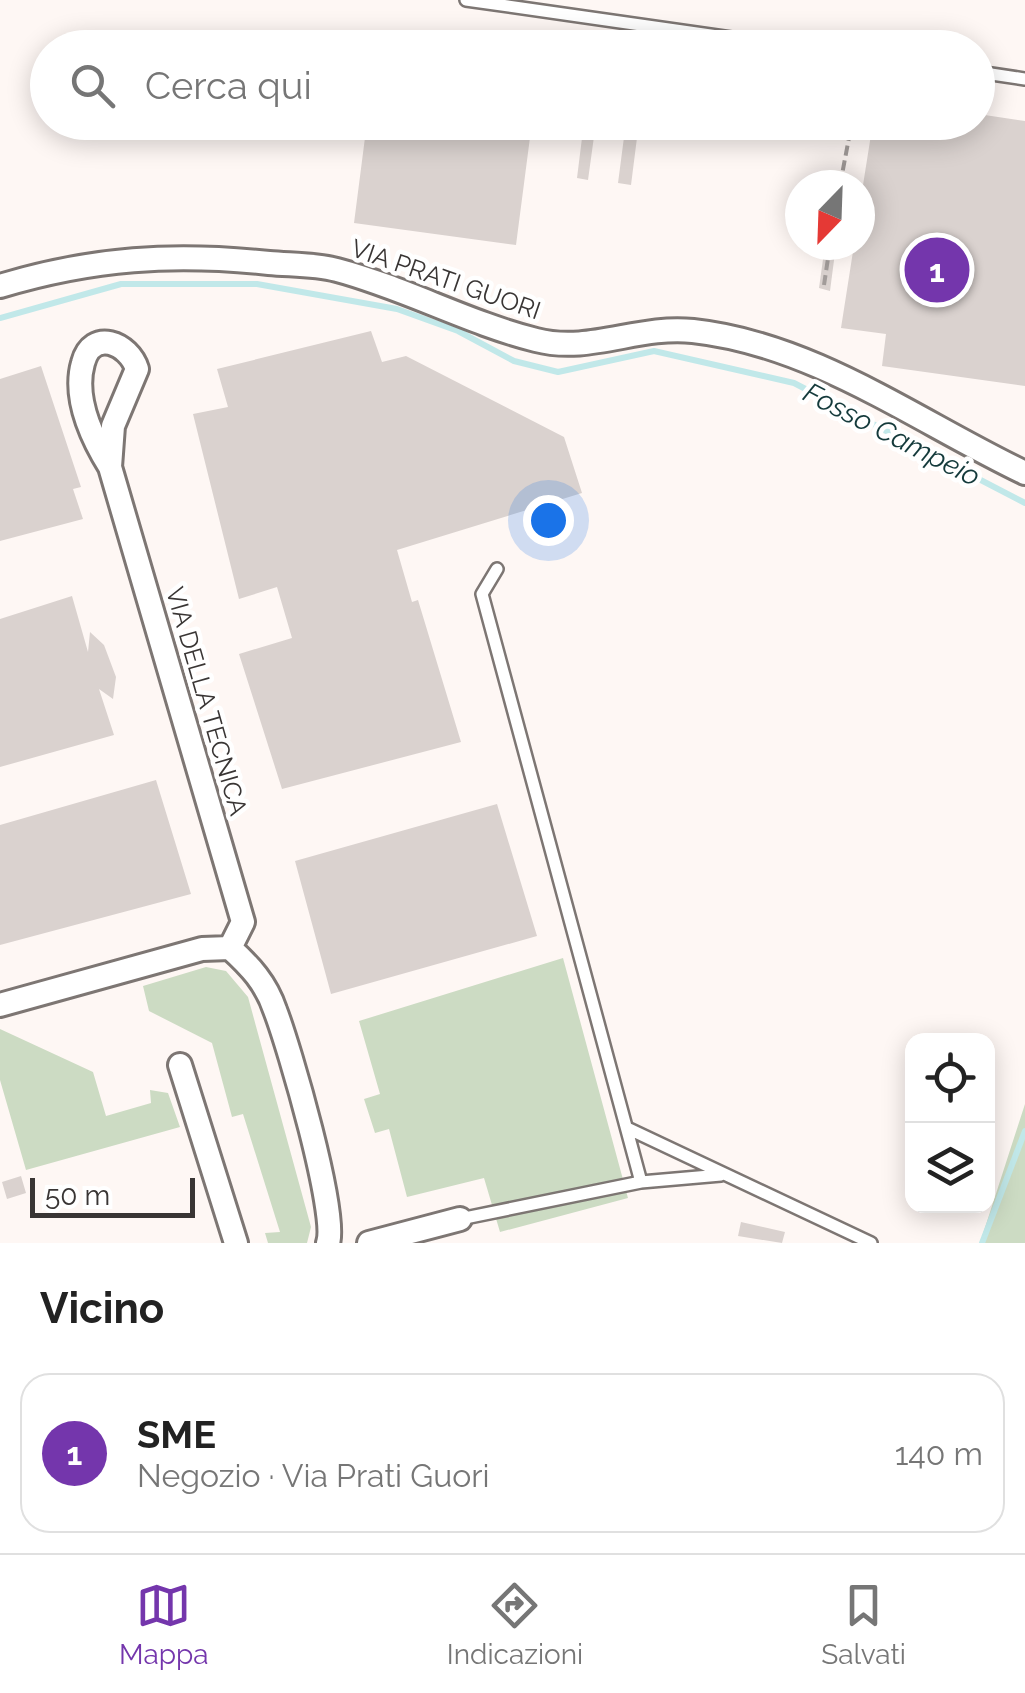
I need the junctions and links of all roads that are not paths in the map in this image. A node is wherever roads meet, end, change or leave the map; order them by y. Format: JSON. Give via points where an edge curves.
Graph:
{"nodes":[{"id":1,"x":466,"y":0,"type":"edge"},
{"id":2,"x":676,"y":30,"type":"edge"},
{"id":3,"x":995,"y":75,"type":"edge"},
{"id":4,"x":1025,"y":79,"type":"edge"},
{"id":5,"x":0,"y":286,"type":"edge"},
{"id":6,"x":110,"y":467,"type":"junction"},
{"id":7,"x":1025,"y":473,"type":"edge"},
{"id":8,"x":497,"y":569,"type":"dead end"},
{"id":9,"x":230,"y":948,"type":"junction"},
{"id":10,"x":0,"y":1005,"type":"edge"},
{"id":11,"x":180,"y":1064,"type":"dead end"},
{"id":12,"x":626,"y":1128,"type":"junction"},
{"id":13,"x":725,"y":1174,"type":"junction"},
{"id":14,"x":641,"y":1182,"type":"junction"},
{"id":15,"x":460,"y":1219,"type":"joint"},
{"id":16,"x":236,"y":1243,"type":"edge"},
{"id":17,"x":328,"y":1243,"type":"edge"},
{"id":18,"x":369,"y":1243,"type":"edge"},
{"id":19,"x":871,"y":1243,"type":"edge"}],
"edges":[{"from":1,"to":2,"type":"lane"},
{"from":3,"to":4,"type":"lane"},
{"from":5,"to":7,"type":"street","name":"VIA PRATI GUORI","via":[[94,264],[202,256],[334,269],[537,341],[583,346],[651,330],[696,331],[798,357]]},
{"from":6,"to":6,"type":"street","via":[[112,426],[137,369],[124,346],[112,341],[86,352],[82,366],[92,438]]},
{"from":6,"to":9,"type":"street","name":"VIA DELLA TECNICA","via":[[243,922]]},
{"from":8,"to":12,"type":"lane","via":[[482,594]]},
{"from":9,"to":10,"type":"street"},
{"from":9,"to":17,"type":"street","via":[[256,971],[275,1009],[325,1186]]},
{"from":11,"to":16,"type":"street"},
{"from":12,"to":13,"type":"lane"},
{"from":12,"to":14,"type":"lane"},
{"from":13,"to":14,"type":"lane"},
{"from":13,"to":19,"type":"lane"},
{"from":14,"to":15,"type":"lane"},
{"from":15,"to":18,"type":"street"}]}
